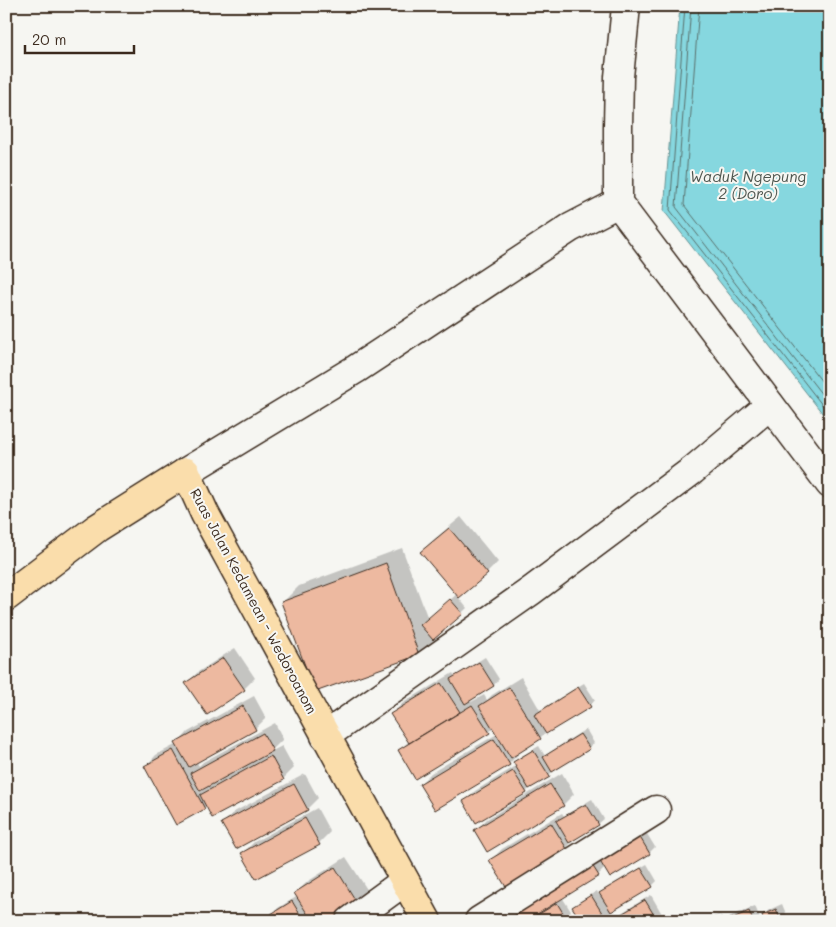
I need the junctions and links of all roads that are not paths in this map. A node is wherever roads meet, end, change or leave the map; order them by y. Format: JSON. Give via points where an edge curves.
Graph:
{"nodes":[{"id":1,"x":626,"y":6,"type":"edge"},
{"id":2,"x":618,"y":203,"type":"junction"},
{"id":3,"x":770,"y":405,"type":"junction"},
{"id":4,"x":186,"y":472,"type":"junction"},
{"id":5,"x":830,"y":484,"type":"edge"},
{"id":6,"x":6,"y":597,"type":"edge"},
{"id":7,"x":325,"y":736,"type":"junction"},
{"id":8,"x":656,"y":810,"type":"dead end"},
{"id":9,"x":406,"y":881,"type":"junction"},
{"id":10,"x":350,"y":921,"type":"edge"},
{"id":11,"x":427,"y":921,"type":"edge"},
{"id":12,"x":479,"y":921,"type":"edge"}],
"edges":[{"from":1,"to":2,"type":"street","via":[[619,77]]},
{"from":2,"to":3,"type":"street"},
{"from":2,"to":4,"type":"street","via":[[570,228],[356,369]]},
{"from":3,"to":5,"type":"street"},
{"from":3,"to":7,"type":"street","via":[[693,470],[539,585]]},
{"from":4,"to":6,"type":"main road","name":"Ruas Jalan Kedamean - Wedoroanom","via":[[97,528]]},
{"from":4,"to":7,"type":"main road","name":"Ruas Jalan Kedamean - Wedoroanom","via":[[205,514]]},
{"from":7,"to":9,"type":"main road","name":"Ruas Jalan Kedamean - Wedoroanom"},
{"from":8,"to":12,"type":"street"},
{"from":9,"to":10,"type":"street"},
{"from":9,"to":11,"type":"main road","name":"Ruas Jalan Kedamean - Wedoroanom"}]}
